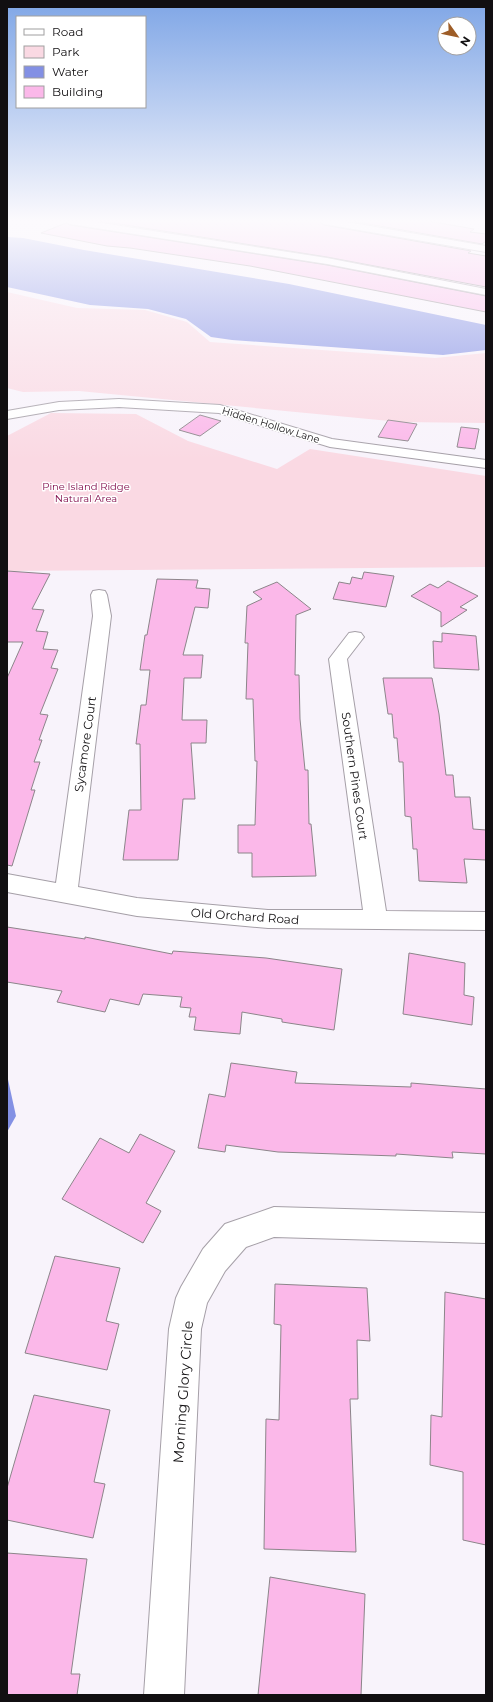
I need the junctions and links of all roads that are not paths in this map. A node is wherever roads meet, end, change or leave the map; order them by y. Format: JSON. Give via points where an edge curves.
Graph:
{"nodes":[{"id":1,"x":7,"y":415,"type":"edge"},
{"id":2,"x":486,"y":464,"type":"edge"},
{"id":3,"x":99,"y":596,"type":"dead end"},
{"id":4,"x":355,"y":637,"type":"dead end"},
{"id":5,"x":7,"y":883,"type":"edge"},
{"id":6,"x":66,"y":893,"type":"junction"},
{"id":7,"x":376,"y":921,"type":"junction"},
{"id":8,"x":486,"y":921,"type":"edge"},
{"id":9,"x":486,"y":1228,"type":"edge"},
{"id":10,"x":164,"y":1695,"type":"edge"}],
"edges":[{"from":1,"to":2,"type":"street","name":"Hidden Hollow Lane","via":[[59,406],[119,403],[220,409],[330,443]]},
{"from":3,"to":6,"type":"street","name":"Sycamore Court","via":[[102,616]]},
{"from":4,"to":7,"type":"street","name":"Southern Pines Court","via":[[338,659]]},
{"from":5,"to":6,"type":"street","name":"Old Orchard Road"},
{"from":6,"to":7,"type":"street","name":"Old Orchard Road","via":[[137,907],[268,919]]},
{"from":7,"to":8,"type":"street","name":"Old Orchard Road"},
{"from":9,"to":10,"type":"street","name":"Morning Glory Circle","via":[[274,1222],[236,1235],[214,1260],[192,1298],[185,1329]]}]}
